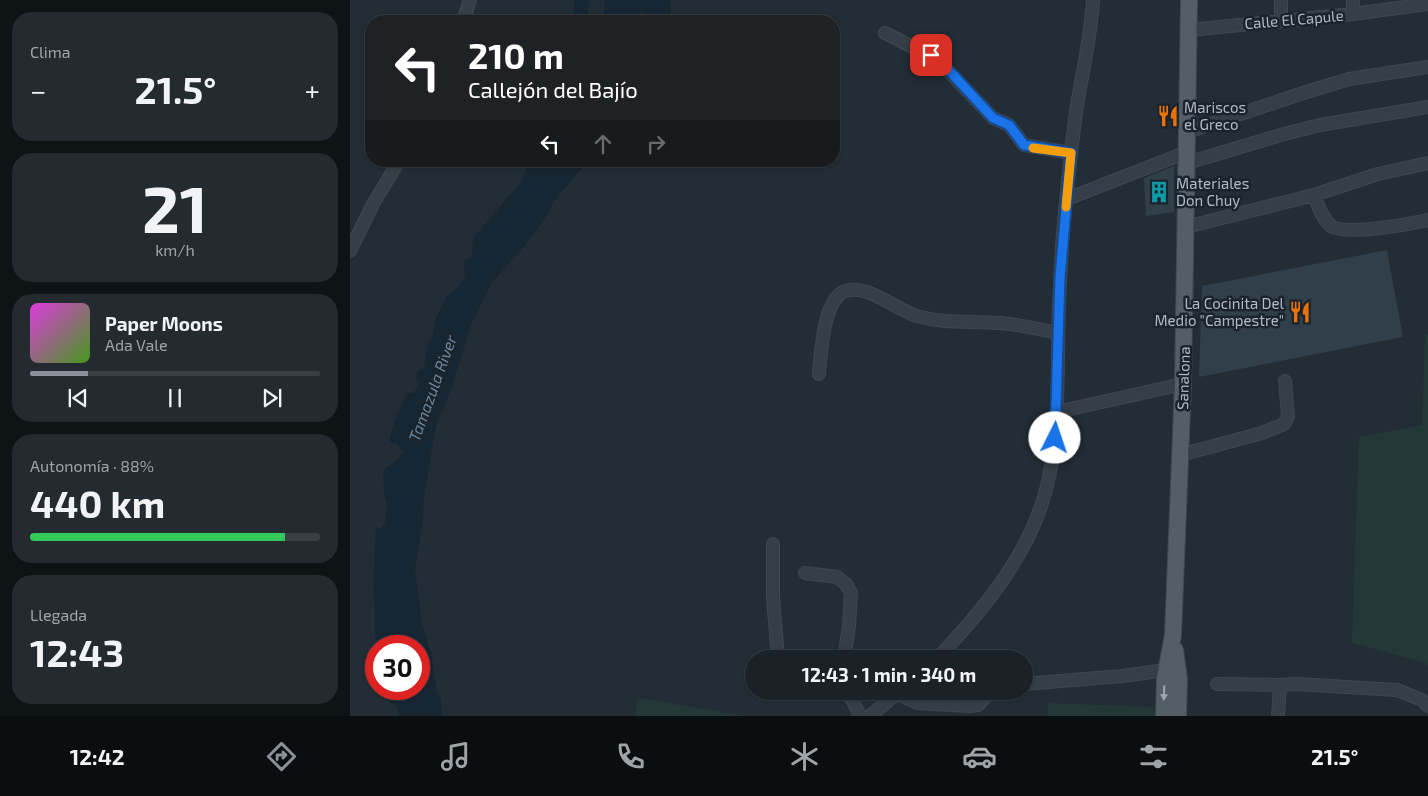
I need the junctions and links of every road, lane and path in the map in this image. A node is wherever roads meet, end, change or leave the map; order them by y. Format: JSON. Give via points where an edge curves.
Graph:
{"nodes":[{"id":1,"x":470,"y":0,"type":"edge"},
{"id":2,"x":1093,"y":0,"type":"edge"},
{"id":3,"x":1189,"y":0,"type":"edge"},
{"id":4,"x":1281,"y":0,"type":"edge"},
{"id":5,"x":1352,"y":0,"type":"edge"},
{"id":6,"x":1425,"y":3,"type":"edge"},
{"id":7,"x":1353,"y":14,"type":"junction"},
{"id":8,"x":466,"y":15,"type":"edge"},
{"id":9,"x":1281,"y":20,"type":"junction"},
{"id":10,"x":1189,"y":30,"type":"junction"},
{"id":11,"x":885,"y":33,"type":"dead end"},
{"id":12,"x":1428,"y":67,"type":"edge"},
{"id":13,"x":1428,"y":107,"type":"edge"},
{"id":14,"x":1188,"y":132,"type":"junction"},
{"id":15,"x":1071,"y":153,"type":"junction"},
{"id":16,"x":1187,"y":158,"type":"junction"},
{"id":17,"x":1428,"y":163,"type":"edge"},
{"id":18,"x":395,"y":167,"type":"edge"},
{"id":19,"x":1314,"y":195,"type":"junction"},
{"id":20,"x":1067,"y":199,"type":"junction"},
{"id":21,"x":1428,"y":220,"type":"edge"},
{"id":22,"x":1186,"y":228,"type":"junction"},
{"id":23,"x":350,"y":251,"type":"edge"},
{"id":24,"x":1058,"y":333,"type":"junction"},
{"id":25,"x":819,"y":374,"type":"dead end"},
{"id":26,"x":1285,"y":380,"type":"dead end"},
{"id":27,"x":1183,"y":384,"type":"junction"},
{"id":28,"x":1056,"y":412,"type":"junction"},
{"id":29,"x":1180,"y":455,"type":"junction"},
{"id":30,"x":773,"y":544,"type":"dead end"},
{"id":31,"x":804,"y":573,"type":"dead end"},
{"id":32,"x":1173,"y":635,"type":"junction"},
{"id":33,"x":777,"y":650,"type":"edge"},
{"id":34,"x":845,"y":650,"type":"edge"},
{"id":35,"x":945,"y":650,"type":"edge"},
{"id":36,"x":1166,"y":670,"type":"junction"},
{"id":37,"x":1033,"y":683,"type":"edge"},
{"id":38,"x":1217,"y":684,"type":"dead end"},
{"id":39,"x":1280,"y":685,"type":"junction"},
{"id":40,"x":889,"y":700,"type":"edge"},
{"id":41,"x":913,"y":700,"type":"edge"},
{"id":42,"x":983,"y":700,"type":"edge"},
{"id":43,"x":853,"y":701,"type":"joint"},
{"id":44,"x":1428,"y":706,"type":"edge"},
{"id":45,"x":874,"y":712,"type":"edge"},
{"id":46,"x":860,"y":716,"type":"edge"},
{"id":47,"x":1164,"y":716,"type":"edge"},
{"id":48,"x":1178,"y":716,"type":"edge"},
{"id":49,"x":1278,"y":716,"type":"edge"}],
"edges":[{"from":1,"to":8,"type":"street"},
{"from":2,"to":15,"type":"street"},
{"from":3,"to":10,"type":"main road","name":"Sanalona"},
{"from":4,"to":9,"type":"street"},
{"from":5,"to":7,"type":"street"},
{"from":6,"to":7,"type":"street","name":"Calle El Capule"},
{"from":7,"to":9,"type":"street","name":"Calle El Capule"},
{"from":9,"to":10,"type":"street","name":"Calle El Capule"},
{"from":10,"to":14,"type":"main road","name":"Sanalona"},
{"from":11,"to":15,"type":"street","via":[[938,60],[993,118],[1009,125],[1024,145]]},
{"from":12,"to":14,"type":"street","via":[[1349,79]]},
{"from":13,"to":16,"type":"street","via":[[1320,125]]},
{"from":14,"to":16,"type":"main road","name":"Sanalona"},
{"from":15,"to":20,"type":"street"},
{"from":16,"to":20,"type":"street"},
{"from":16,"to":22,"type":"main road","name":"Sanalona"},
{"from":17,"to":19,"type":"street","via":[[1378,174]]},
{"from":18,"to":23,"type":"street"},
{"from":19,"to":21,"type":"street","via":[[1325,220],[1341,230]]},
{"from":19,"to":22,"type":"street"},
{"from":20,"to":24,"type":"street"},
{"from":22,"to":27,"type":"main road","name":"Sanalona"},
{"from":24,"to":25,"type":"street","via":[[1000,323],[932,320],[903,310],[866,291],[848,291],[837,298],[830,310],[822,341]]},
{"from":24,"to":28,"type":"street"},
{"from":26,"to":29,"type":"street","via":[[1288,416],[1284,424]]},
{"from":27,"to":28,"type":"street"},
{"from":27,"to":29,"type":"main road","name":"Sanalona"},
{"from":28,"to":35,"type":"street","via":[[1050,476],[1025,545],[983,606]]},
{"from":29,"to":32,"type":"main road","name":"Sanalona"},
{"from":30,"to":33,"type":"street"},
{"from":31,"to":34,"type":"street","via":[[837,577],[851,593]]},
{"from":32,"to":36,"type":"main road"},
{"from":32,"to":48,"type":"main road","via":[[1179,679]]},
{"from":36,"to":37,"type":"street"},
{"from":36,"to":47,"type":"main road","one_way":true},
{"from":38,"to":39,"type":"street"},
{"from":39,"to":44,"type":"street","via":[[1397,690],[1422,700]]},
{"from":39,"to":49,"type":"street"},
{"from":40,"to":45,"type":"street"},
{"from":41,"to":42,"type":"street","via":[[918,703],[978,706]]},
{"from":43,"to":45,"type":"street","via":[[868,704]]},
{"from":43,"to":46,"type":"street"}]}
